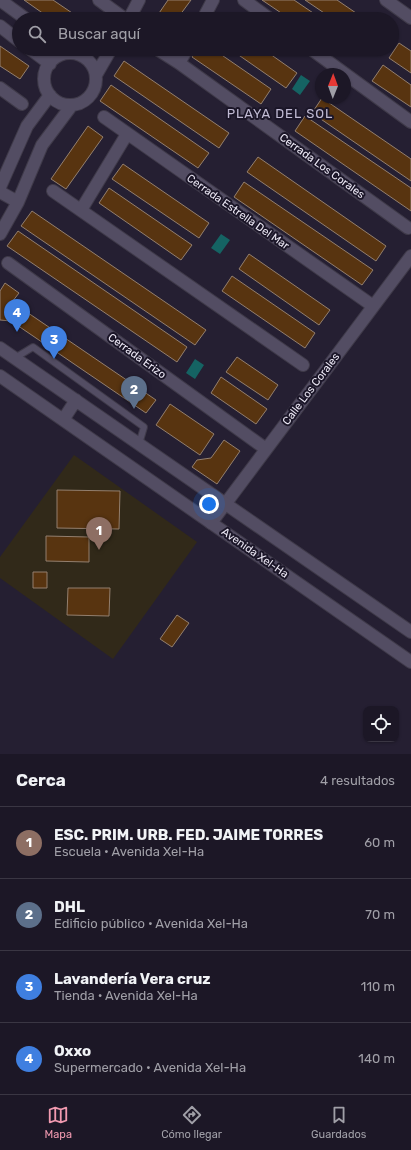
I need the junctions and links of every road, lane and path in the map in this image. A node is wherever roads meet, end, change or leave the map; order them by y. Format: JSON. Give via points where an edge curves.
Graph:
{"nodes":[{"id":1,"x":0,"y":0,"type":"edge"},
{"id":2,"x":99,"y":0,"type":"edge"},
{"id":3,"x":139,"y":0,"type":"edge"},
{"id":4,"x":214,"y":0,"type":"edge"},
{"id":5,"x":244,"y":0,"type":"edge"},
{"id":6,"x":386,"y":0,"type":"edge"},
{"id":7,"x":16,"y":12,"type":"edge"},
{"id":8,"x":115,"y":12,"type":"edge"},
{"id":9,"x":133,"y":12,"type":"edge"},
{"id":10,"x":207,"y":12,"type":"edge"},
{"id":11,"x":260,"y":12,"type":"edge"},
{"id":12,"x":411,"y":18,"type":"edge"},
{"id":13,"x":0,"y":26,"type":"edge"},
{"id":14,"x":12,"y":35,"type":"edge"},
{"id":15,"x":39,"y":56,"type":"edge"},
{"id":16,"x":60,"y":56,"type":"edge"},
{"id":17,"x":81,"y":56,"type":"edge"},
{"id":18,"x":107,"y":56,"type":"edge"},
{"id":19,"x":168,"y":56,"type":"edge"},
{"id":20,"x":183,"y":56,"type":"edge"},
{"id":21,"x":321,"y":56,"type":"edge"},
{"id":22,"x":179,"y":63,"type":"junction"},
{"id":23,"x":50,"y":64,"type":"junction"},
{"id":24,"x":96,"y":76,"type":"junction"},
{"id":25,"x":0,"y":88,"type":"edge"},
{"id":26,"x":50,"y":95,"type":"junction"},
{"id":27,"x":22,"y":104,"type":"dead end"},
{"id":28,"x":72,"y":105,"type":"junction"},
{"id":29,"x":104,"y":117,"type":"dead end"},
{"id":30,"x":411,"y":122,"type":"edge"},
{"id":31,"x":128,"y":134,"type":"junction"},
{"id":32,"x":0,"y":187,"type":"edge"},
{"id":33,"x":53,"y":191,"type":"dead end"},
{"id":34,"x":0,"y":192,"type":"edge"},
{"id":35,"x":18,"y":202,"type":"junction"},
{"id":36,"x":81,"y":210,"type":"junction"},
{"id":37,"x":408,"y":228,"type":"dead end"},
{"id":38,"x":0,"y":234,"type":"edge"},
{"id":39,"x":411,"y":256,"type":"edge"},
{"id":40,"x":8,"y":263,"type":"dead end"},
{"id":41,"x":373,"y":306,"type":"junction"},
{"id":42,"x":0,"y":348,"type":"edge"},
{"id":43,"x":15,"y":358,"type":"junction"},
{"id":44,"x":303,"y":365,"type":"dead end"},
{"id":45,"x":0,"y":376,"type":"edge"},
{"id":46,"x":76,"y":400,"type":"junction"},
{"id":47,"x":63,"y":420,"type":"junction"},
{"id":48,"x":139,"y":444,"type":"junction"},
{"id":49,"x":266,"y":449,"type":"junction"},
{"id":50,"x":225,"y":503,"type":"junction"},
{"id":51,"x":211,"y":523,"type":"junction"},
{"id":52,"x":411,"y":632,"type":"edge"},
{"id":53,"x":411,"y":662,"type":"edge"}],
"edges":[{"from":1,"to":7,"type":"street"},
{"from":2,"to":8,"type":"street"},
{"from":3,"to":9,"type":"street"},
{"from":4,"to":10,"type":"street"},
{"from":5,"to":11,"type":"street"},
{"from":6,"to":12,"type":"street"},
{"from":13,"to":14,"type":"street"},
{"from":15,"to":23,"type":"street"},
{"from":16,"to":23,"type":"street"},
{"from":17,"to":24,"type":"street","via":[[93,67]]},
{"from":18,"to":24,"type":"street"},
{"from":19,"to":22,"type":"street","name":"Cerrada Los Corales"},
{"from":20,"to":22,"type":"street"},
{"from":21,"to":30,"type":"street"},
{"from":22,"to":37,"type":"street","name":"Cerrada Los Corales"},
{"from":23,"to":26,"type":"street","via":[[44,79]]},
{"from":24,"to":28,"type":"street","via":[[93,92],[81,103]]},
{"from":25,"to":27,"type":"street"},
{"from":26,"to":28,"type":"street","via":[[56,101]]},
{"from":26,"to":32,"type":"street","via":[[27,126]]},
{"from":28,"to":35,"type":"street","via":[[42,145]]},
{"from":29,"to":31,"type":"street","name":"Cerrada Estrella Del Mar"},
{"from":31,"to":36,"type":"street"},
{"from":31,"to":41,"type":"street","name":"Cerrada Estrella Del Mar"},
{"from":33,"to":36,"type":"street"},
{"from":34,"to":35,"type":"street"},
{"from":35,"to":38,"type":"street"},
{"from":36,"to":44,"type":"street"},
{"from":39,"to":41,"type":"street","name":"Calle Los Corales"},
{"from":40,"to":49,"type":"street","name":"Cerrada Erizo"},
{"from":41,"to":49,"type":"street","name":"Calle Los Corales"},
{"from":42,"to":43,"type":"street"},
{"from":43,"to":46,"type":"street"},
{"from":43,"to":48,"type":"lane","via":[[33,347],[144,427]]},
{"from":45,"to":47,"type":"street","name":"Avenida Xel-Ha"},
{"from":46,"to":47,"type":"street"},
{"from":46,"to":48,"type":"street"},
{"from":47,"to":51,"type":"street","name":"Avenida Xel-Ha"},
{"from":48,"to":50,"type":"street"},
{"from":49,"to":50,"type":"street","name":"Calle Los Corales"},
{"from":50,"to":51,"type":"street","name":"Calle Los Corales"},
{"from":50,"to":52,"type":"street"},
{"from":51,"to":53,"type":"street","name":"Avenida Xel-Ha"}]}
